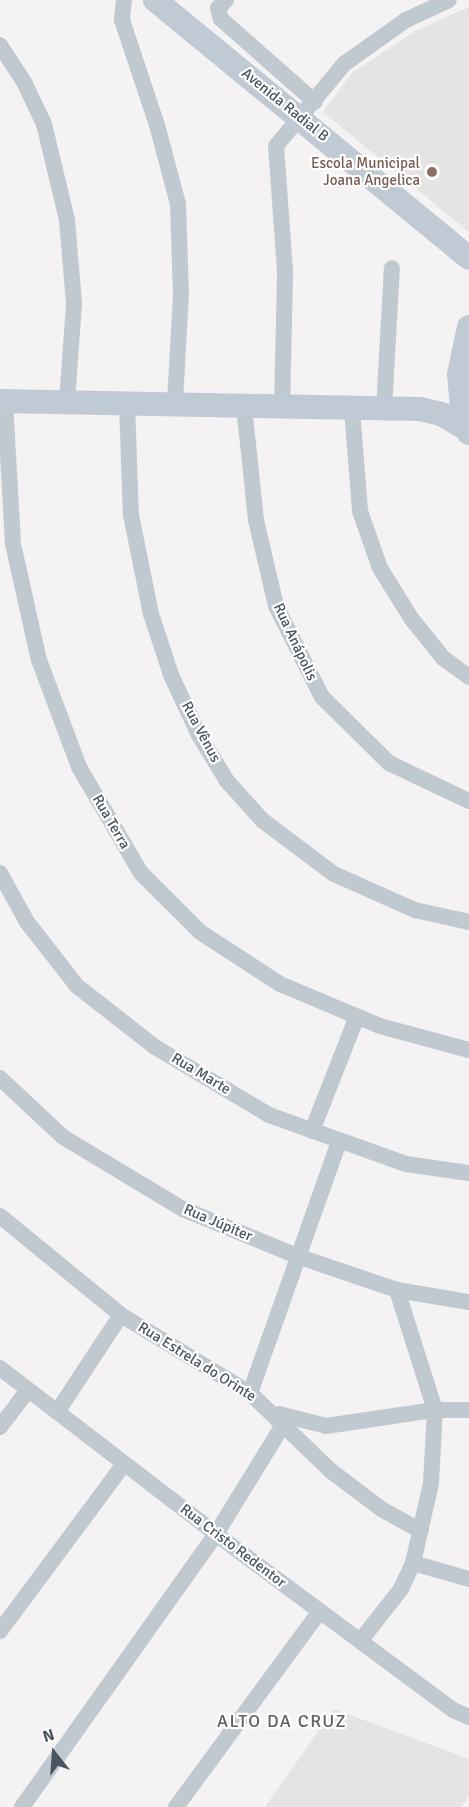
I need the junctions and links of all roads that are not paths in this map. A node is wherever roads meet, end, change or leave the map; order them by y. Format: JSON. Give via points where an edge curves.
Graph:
{"nodes":[{"id":1,"x":124,"y":0,"type":"edge"},
{"id":2,"x":155,"y":0,"type":"edge"},
{"id":3,"x":226,"y":0,"type":"edge"},
{"id":4,"x":449,"y":0,"type":"edge"},
{"id":5,"x":0,"y":45,"type":"edge"},
{"id":6,"x":308,"y":110,"type":"junction"},
{"id":7,"x":469,"y":258,"type":"edge"},
{"id":8,"x":392,"y":268,"type":"dead end"},
{"id":9,"x":469,"y":327,"type":"edge"},
{"id":10,"x":459,"y":379,"type":"junction"},
{"id":11,"x":3,"y":401,"type":"edge"},
{"id":12,"x":67,"y":401,"type":"junction"},
{"id":13,"x":127,"y":403,"type":"junction"},
{"id":14,"x":175,"y":404,"type":"junction"},
{"id":15,"x":244,"y":406,"type":"junction"},
{"id":16,"x":282,"y":408,"type":"junction"},
{"id":17,"x":352,"y":409,"type":"junction"},
{"id":18,"x":384,"y":409,"type":"junction"},
{"id":19,"x":420,"y":409,"type":"junction"},
{"id":20,"x":468,"y":431,"type":"edge"},
{"id":21,"x":469,"y":677,"type":"edge"},
{"id":22,"x":469,"y":801,"type":"edge"},
{"id":23,"x":0,"y":873,"type":"edge"},
{"id":24,"x":469,"y":922,"type":"edge"},
{"id":25,"x":357,"y":1016,"type":"junction"},
{"id":26,"x":469,"y":1050,"type":"edge"},
{"id":27,"x":0,"y":1078,"type":"edge"},
{"id":28,"x":312,"y":1131,"type":"junction"},
{"id":29,"x":339,"y":1142,"type":"junction"},
{"id":30,"x":469,"y":1173,"type":"edge"},
{"id":31,"x":0,"y":1216,"type":"edge"},
{"id":32,"x":297,"y":1256,"type":"junction"},
{"id":33,"x":397,"y":1290,"type":"junction"},
{"id":34,"x":469,"y":1302,"type":"edge"},
{"id":35,"x":121,"y":1315,"type":"junction"},
{"id":36,"x":0,"y":1368,"type":"edge"},
{"id":37,"x":28,"y":1390,"type":"junction"},
{"id":38,"x":250,"y":1393,"type":"junction"},
{"id":39,"x":435,"y":1410,"type":"junction"},
{"id":40,"x":469,"y":1410,"type":"edge"},
{"id":41,"x":57,"y":1412,"type":"junction"},
{"id":42,"x":281,"y":1417,"type":"junction"},
{"id":43,"x":0,"y":1427,"type":"edge"},
{"id":44,"x":124,"y":1464,"type":"junction"},
{"id":45,"x":421,"y":1531,"type":"junction"},
{"id":46,"x":216,"y":1534,"type":"junction"},
{"id":47,"x":413,"y":1563,"type":"junction"},
{"id":48,"x":469,"y":1579,"type":"edge"},
{"id":49,"x":320,"y":1611,"type":"junction"},
{"id":50,"x":0,"y":1631,"type":"edge"},
{"id":51,"x":361,"y":1640,"type":"junction"},
{"id":52,"x":469,"y":1717,"type":"edge"},
{"id":53,"x":22,"y":1807,"type":"edge"},
{"id":54,"x":176,"y":1807,"type":"edge"}],
"edges":[{"from":1,"to":14,"type":"street","via":[[122,20],[178,204],[181,294]]},
{"from":2,"to":6,"type":"street","name":"Avenida Radial B"},
{"from":3,"to":6,"type":"street","via":[[218,8],[221,19]]},
{"from":4,"to":6,"type":"street","via":[[373,41],[344,64]]},
{"from":5,"to":12,"type":"street","via":[[44,124],[68,220],[74,304]]},
{"from":6,"to":7,"type":"street","name":"Avenida Radial B"},
{"from":6,"to":16,"type":"street","via":[[281,137],[274,155],[285,271]]},
{"from":8,"to":18,"type":"street"},
{"from":9,"to":10,"type":"street"},
{"from":10,"to":19,"type":"street","via":[[436,405]]},
{"from":10,"to":20,"type":"street"},
{"from":11,"to":12,"type":"street"},
{"from":11,"to":25,"type":"street","name":"Rua Terra","via":[[13,544],[39,660],[79,767],[141,873],[200,932],[280,984]]},
{"from":12,"to":13,"type":"street"},
{"from":13,"to":14,"type":"street"},
{"from":13,"to":24,"type":"street","name":"Rua Vênus","via":[[131,515],[151,614],[171,675],[227,781],[262,820],[334,874],[415,910]]},
{"from":14,"to":15,"type":"street"},
{"from":15,"to":16,"type":"street"},
{"from":15,"to":22,"type":"street","name":"Rua Anápolis","via":[[256,520],[276,606],[322,697],[389,763]]},
{"from":16,"to":17,"type":"street"},
{"from":17,"to":18,"type":"street"},
{"from":17,"to":21,"type":"street","via":[[360,511],[380,568],[411,618],[443,658]]},
{"from":18,"to":19,"type":"street"},
{"from":19,"to":20,"type":"street","via":[[441,414]]},
{"from":23,"to":28,"type":"street","name":"Rua Marte","via":[[27,922],[76,986],[155,1047],[269,1115]]},
{"from":25,"to":26,"type":"street","name":"Rua Terra"},
{"from":25,"to":28,"type":"street"},
{"from":27,"to":32,"type":"street","name":"Rua Júpiter","via":[[63,1137],[183,1209]]},
{"from":28,"to":29,"type":"street","name":"Rua Marte"},
{"from":29,"to":30,"type":"street","name":"Rua Marte","via":[[406,1164]]},
{"from":29,"to":32,"type":"street"},
{"from":31,"to":35,"type":"street","name":"Rua Estrela do Orinte"},
{"from":32,"to":33,"type":"street","name":"Rua Júpiter"},
{"from":32,"to":38,"type":"street"},
{"from":33,"to":34,"type":"street","name":"Rua Júpiter"},
{"from":33,"to":39,"type":"street"},
{"from":35,"to":38,"type":"street","name":"Rua Estrela do Orinte"},
{"from":35,"to":41,"type":"street"},
{"from":36,"to":37,"type":"street","name":"Rua Cristo Redentor"},
{"from":37,"to":41,"type":"street","name":"Rua Cristo Redentor"},
{"from":37,"to":43,"type":"street"},
{"from":38,"to":42,"type":"street","name":"Rua Estrela do Orinte"},
{"from":39,"to":40,"type":"street"},
{"from":39,"to":42,"type":"street","via":[[326,1426]]},
{"from":39,"to":45,"type":"street","via":[[431,1483]]},
{"from":41,"to":44,"type":"street","name":"Rua Cristo Redentor"},
{"from":42,"to":45,"type":"street","name":"Rua Estrela do Orinte","via":[[331,1471],[382,1510]]},
{"from":42,"to":46,"type":"street"},
{"from":44,"to":46,"type":"street","name":"Rua Cristo Redentor"},
{"from":44,"to":50,"type":"street"},
{"from":45,"to":47,"type":"street"},
{"from":46,"to":49,"type":"street","name":"Rua Cristo Redentor"},
{"from":46,"to":53,"type":"street"},
{"from":47,"to":48,"type":"street"},
{"from":47,"to":51,"type":"street","via":[[400,1589]]},
{"from":49,"to":51,"type":"street","name":"Rua Cristo Redentor"},
{"from":49,"to":54,"type":"street"},
{"from":51,"to":52,"type":"street","name":"Rua Cristo Redentor","via":[[453,1710]]}]}
